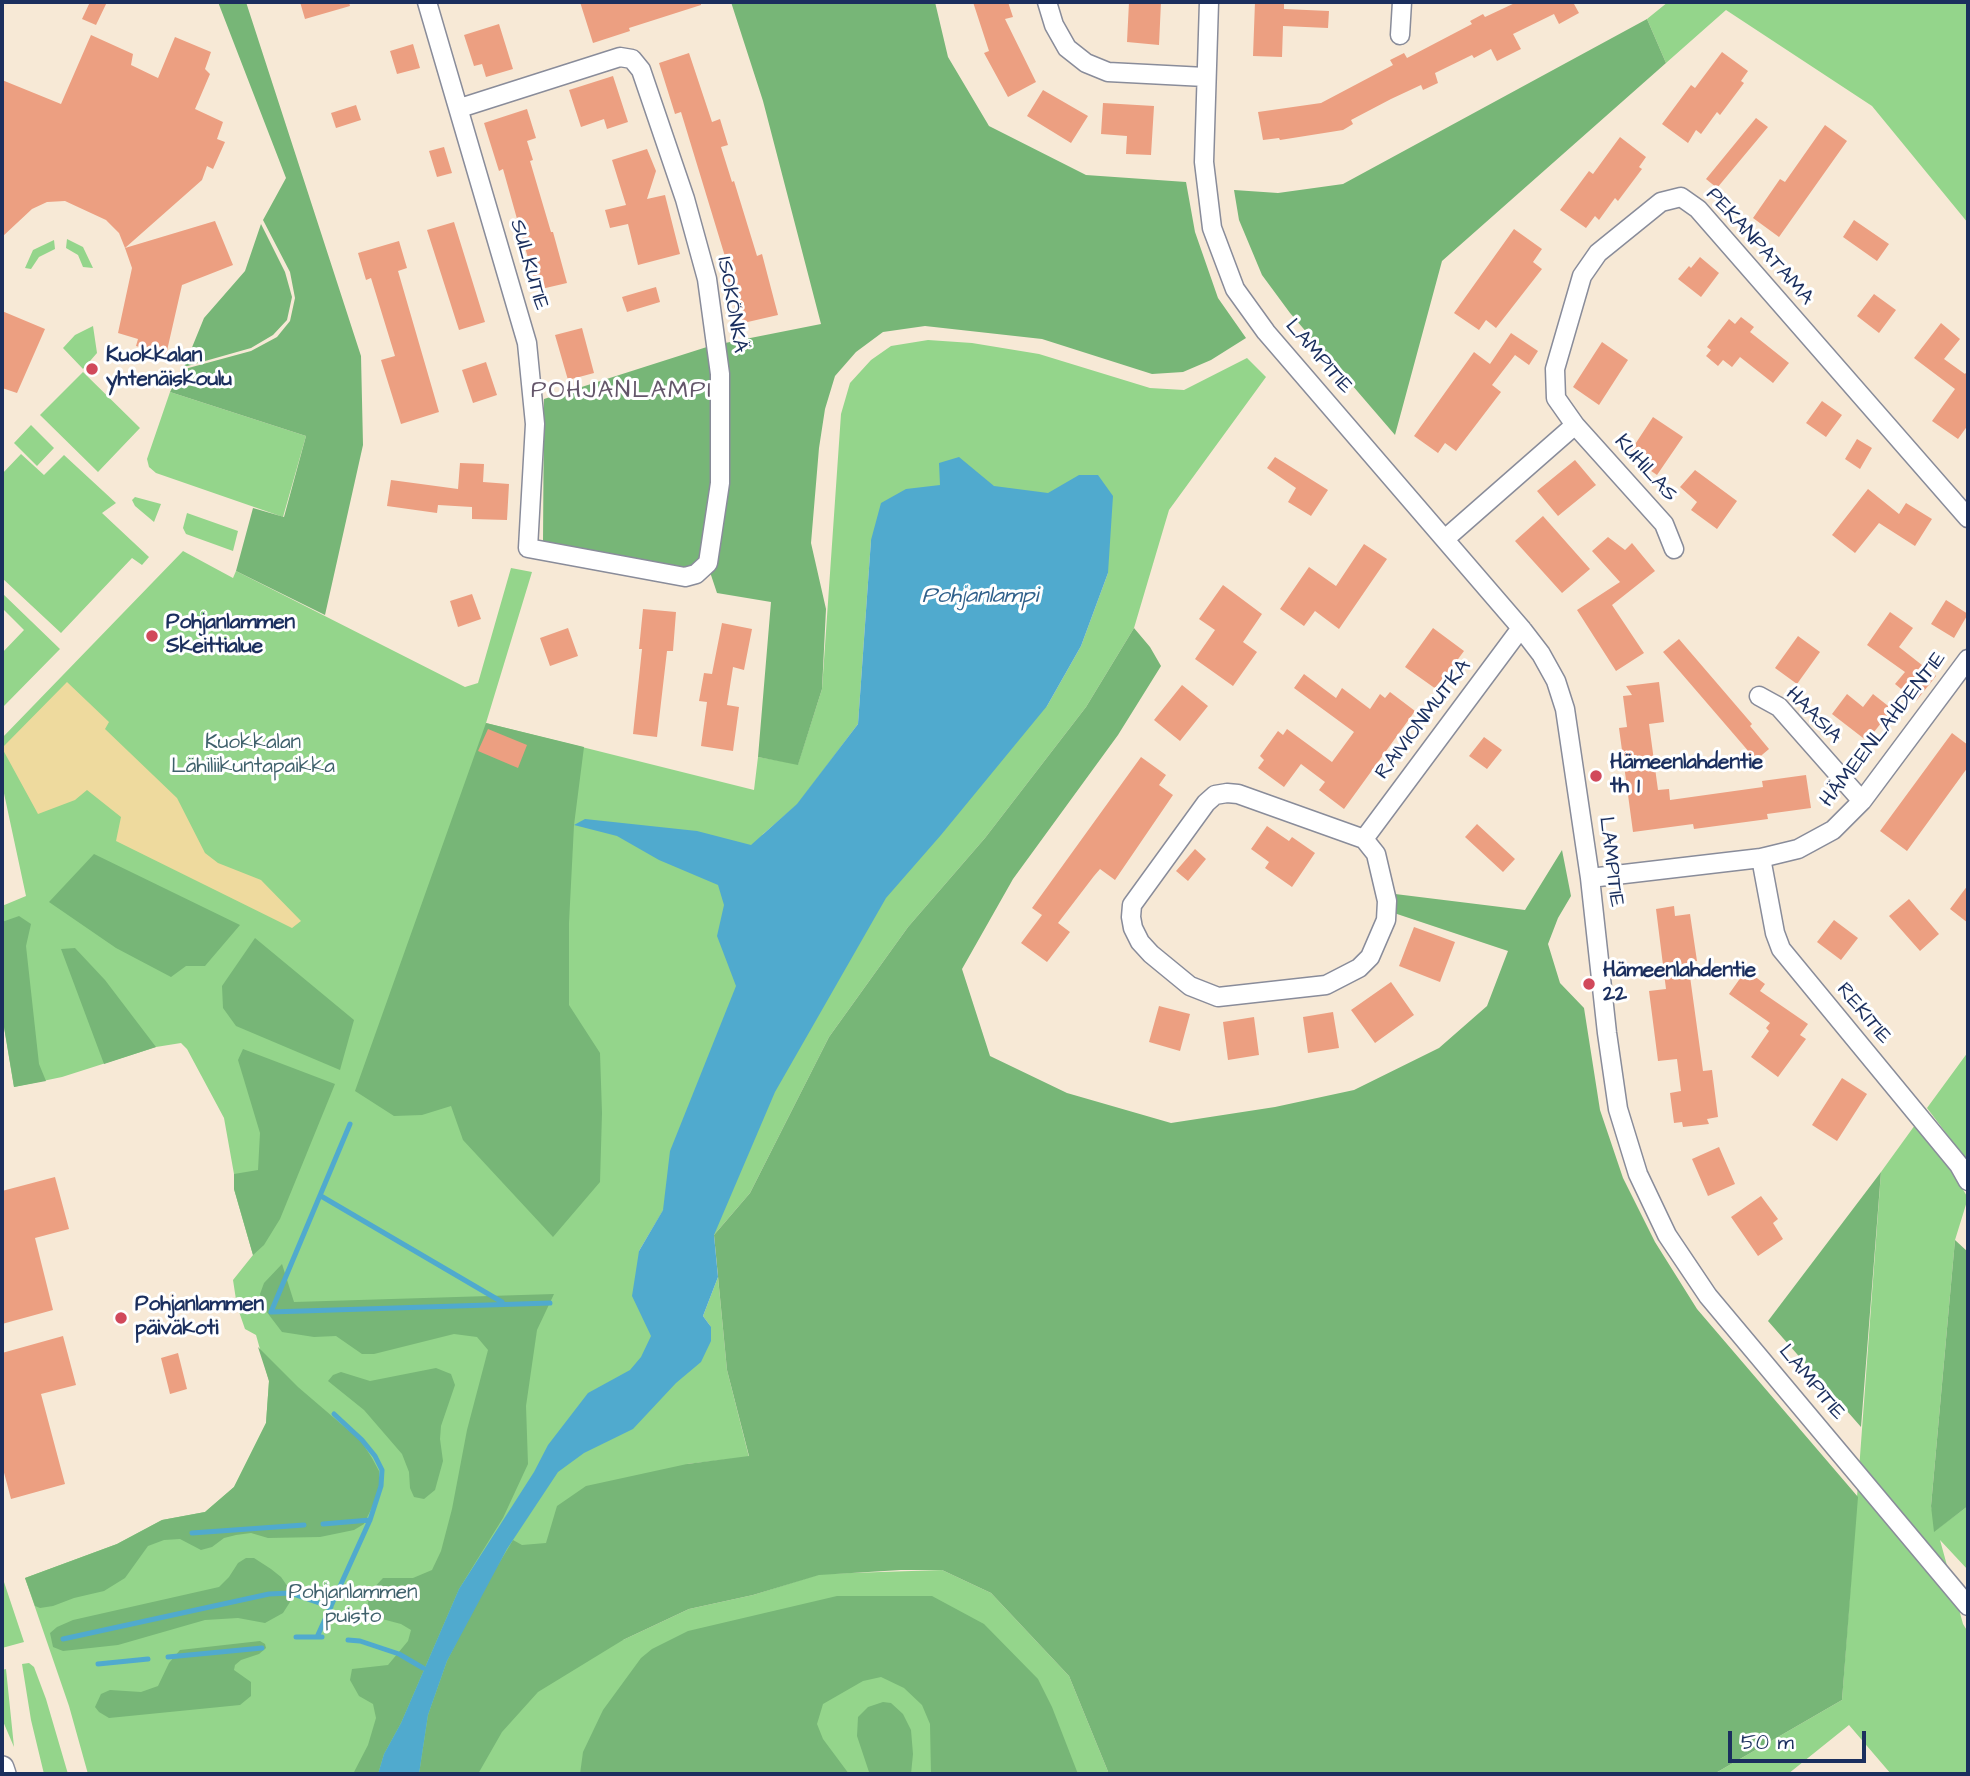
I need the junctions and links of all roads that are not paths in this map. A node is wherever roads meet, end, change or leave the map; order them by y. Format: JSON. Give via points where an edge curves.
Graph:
{"nodes":[{"id":1,"x":427,"y":2,"type":"edge"},
{"id":2,"x":1047,"y":2,"type":"edge"},
{"id":3,"x":1209,"y":2,"type":"edge"},
{"id":4,"x":1402,"y":2,"type":"edge"},
{"id":5,"x":1400,"y":35,"type":"dead end"},
{"id":6,"x":1205,"y":77,"type":"junction"},
{"id":7,"x":460,"y":108,"type":"junction"},
{"id":8,"x":1574,"y":425,"type":"junction"},
{"id":9,"x":1968,"y":518,"type":"edge"},
{"id":10,"x":1445,"y":539,"type":"junction"},
{"id":11,"x":528,"y":548,"type":"joint"},
{"id":12,"x":1674,"y":549,"type":"dead end"},
{"id":13,"x":1521,"y":628,"type":"junction"},
{"id":14,"x":1966,"y":669,"type":"edge"},
{"id":15,"x":1759,"y":696,"type":"dead end"},
{"id":16,"x":1863,"y":801,"type":"junction"},
{"id":17,"x":1364,"y":839,"type":"junction"},
{"id":18,"x":1762,"y":858,"type":"junction"},
{"id":19,"x":1590,"y":878,"type":"junction"},
{"id":20,"x":1968,"y":1181,"type":"edge"},
{"id":21,"x":1968,"y":1606,"type":"edge"},
{"id":22,"x":2,"y":1768,"type":"edge"},
{"id":23,"x":4,"y":1774,"type":"edge"}],
"edges":[{"from":1,"to":7,"type":"street","name":"SULKUTIE"},
{"from":2,"to":6,"type":"street","via":[[1068,48],[1086,63],[1108,72]]},
{"from":3,"to":6,"type":"street","name":"LAMPITIE"},
{"from":4,"to":5,"type":"street"},
{"from":6,"to":10,"type":"street","name":"LAMPITIE","via":[[1204,162],[1212,228],[1235,289],[1266,332]]},
{"from":7,"to":11,"type":"street","name":"SULKUTIE","via":[[527,343],[535,424]]},
{"from":7,"to":11,"type":"street","name":"ISOKÖNKÄ","via":[[620,57],[632,60],[641,70],[681,186],[707,279],[720,374],[720,483],[708,563],[685,577]]},
{"from":8,"to":9,"type":"street","name":"PEKANPATAMA","via":[[1556,398],[1555,369],[1582,276],[1598,253],[1661,202],[1681,197],[1698,209]]},
{"from":8,"to":10,"type":"street"},
{"from":8,"to":12,"type":"street","name":"KUHILAS","via":[[1664,524]]},
{"from":10,"to":13,"type":"street","name":"LAMPITIE"},
{"from":13,"to":17,"type":"street","name":"RAIVIONMUTKA"},
{"from":13,"to":19,"type":"street","name":"LAMPITIE","via":[[1556,681],[1565,709]]},
{"from":14,"to":16,"type":"street","name":"HÄMEENLAHDENTIE"},
{"from":15,"to":16,"type":"street","name":"HAASIA","via":[[1779,707]]},
{"from":16,"to":18,"type":"street","name":"HÄMEENLAHDENTIE","via":[[1833,830],[1798,849]]},
{"from":17,"to":17,"type":"street","via":[[1376,854],[1387,901],[1386,920],[1370,957],[1326,985],[1218,997],[1204,993],[1151,954],[1133,928],[1132,905],[1140,891],[1215,795],[1238,794]]},
{"from":18,"to":19,"type":"street","name":"HÄMEENLAHDENTIE"},
{"from":18,"to":20,"type":"street","name":"REKITIE","via":[[1781,948]]},
{"from":19,"to":21,"type":"street","name":"LAMPITIE","via":[[1618,1109],[1637,1174],[1667,1235],[1708,1296]]},
{"from":22,"to":23,"type":"main road"}]}
